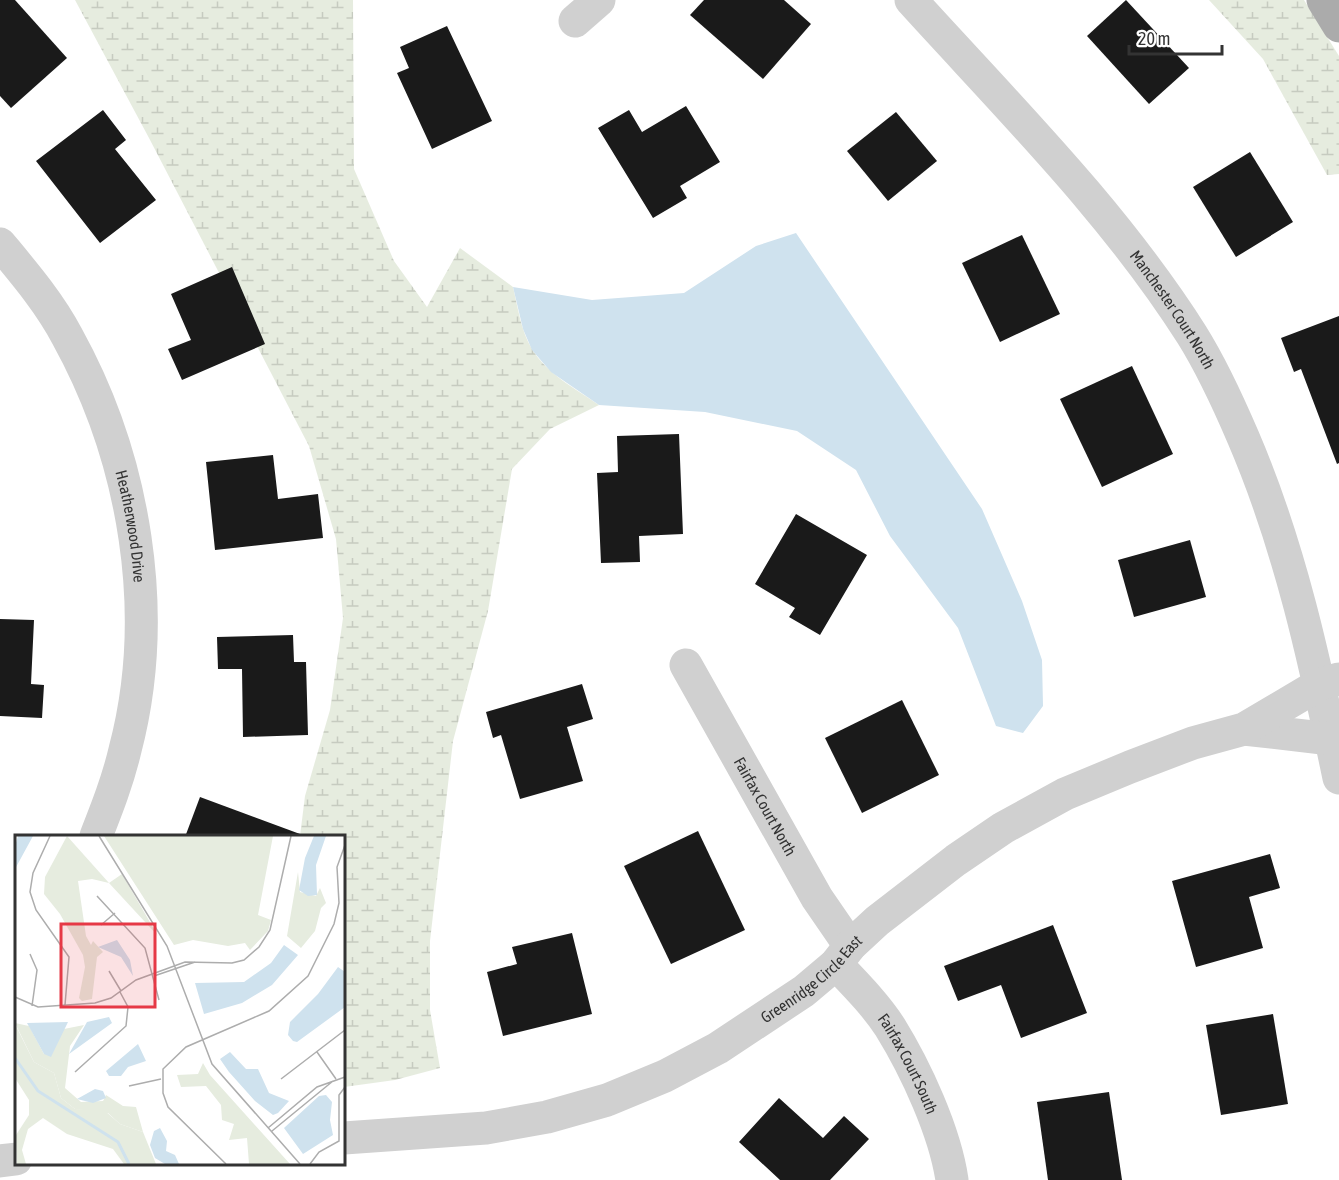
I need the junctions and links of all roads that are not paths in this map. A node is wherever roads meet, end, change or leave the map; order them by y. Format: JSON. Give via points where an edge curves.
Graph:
{"nodes":[{"id":1,"x":912,"y":0,"type":"edge"},
{"id":2,"x":1323,"y":0,"type":"edge"},
{"id":3,"x":1339,"y":26,"type":"edge"},
{"id":4,"x":0,"y":244,"type":"edge"},
{"id":5,"x":686,"y":664,"type":"dead end"},
{"id":6,"x":1329,"y":681,"type":"edge"},
{"id":7,"x":1244,"y":729,"type":"junction"},
{"id":8,"x":1335,"y":738,"type":"edge"},
{"id":9,"x":1339,"y":778,"type":"edge"},
{"id":10,"x":97,"y":835,"type":"edge"},
{"id":11,"x":843,"y":955,"type":"junction"},
{"id":12,"x":345,"y":1138,"type":"edge"},
{"id":13,"x":15,"y":1159,"type":"edge"},
{"id":14,"x":0,"y":1161,"type":"edge"},
{"id":15,"x":952,"y":1180,"type":"edge"}],
"edges":[{"from":1,"to":6,"type":"street","name":"Manchester Court North","via":[[1097,206],[1193,337],[1226,398],[1263,483]]},
{"from":2,"to":3,"type":"main road"},
{"from":4,"to":10,"type":"street","name":"Heatherwood Drive","via":[[38,290],[67,336],[99,401],[131,508],[141,638],[136,694],[126,749]]},
{"from":5,"to":11,"type":"street","name":"Fairfax Court North","via":[[817,898]]},
{"from":6,"to":7,"type":"street","name":"Greenridge Circle East"},
{"from":6,"to":8,"type":"street","name":"Manchester Court North"},
{"from":7,"to":8,"type":"street","name":"Greenridge Circle East"},
{"from":7,"to":11,"type":"street","name":"Greenridge Circle East","via":[[1130,767],[1065,794],[1003,828],[877,921]]},
{"from":8,"to":9,"type":"street","name":"Manchester Court North"},
{"from":11,"to":12,"type":"street","name":"Greenridge Circle East","via":[[804,992],[718,1048],[607,1100],[547,1117],[486,1128]]},
{"from":11,"to":15,"type":"street","name":"Fairfax Court South","via":[[909,1062],[935,1119]]},
{"from":13,"to":14,"type":"street"}]}
